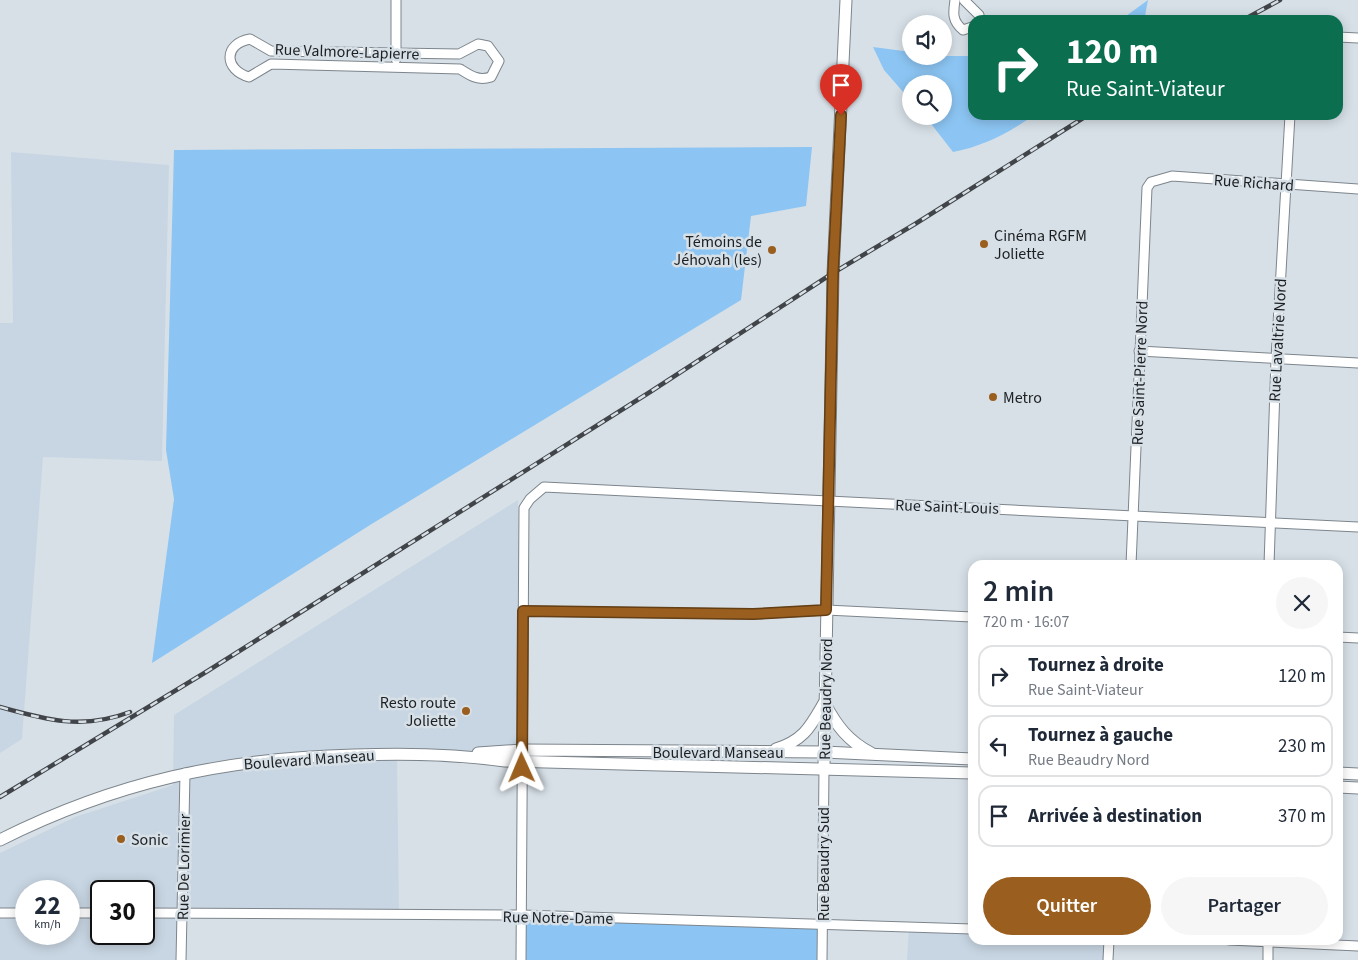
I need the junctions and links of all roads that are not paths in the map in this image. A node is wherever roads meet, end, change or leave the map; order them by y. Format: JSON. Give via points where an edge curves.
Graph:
{"nodes":[{"id":1,"x":396,"y":0,"type":"edge"},
{"id":2,"x":846,"y":0,"type":"edge"},
{"id":3,"x":956,"y":0,"type":"edge"},
{"id":4,"x":964,"y":0,"type":"edge"},
{"id":5,"x":979,"y":15,"type":"edge"},
{"id":6,"x":968,"y":28,"type":"edge"},
{"id":7,"x":1343,"y":37,"type":"edge"},
{"id":8,"x":1358,"y":38,"type":"edge"},
{"id":9,"x":396,"y":53,"type":"junction"},
{"id":10,"x":396,"y":66,"type":"junction"},
{"id":11,"x":1290,"y":120,"type":"edge"},
{"id":12,"x":1151,"y":182,"type":"joint"},
{"id":13,"x":1285,"y":184,"type":"junction"},
{"id":14,"x":1358,"y":189,"type":"edge"},
{"id":15,"x":1139,"y":351,"type":"junction"},
{"id":16,"x":1276,"y":359,"type":"junction"},
{"id":17,"x":1358,"y":363,"type":"edge"},
{"id":18,"x":829,"y":501,"type":"junction"},
{"id":19,"x":1133,"y":516,"type":"junction"},
{"id":20,"x":1269,"y":523,"type":"junction"},
{"id":21,"x":1358,"y":527,"type":"edge"},
{"id":22,"x":1131,"y":560,"type":"edge"},
{"id":23,"x":1269,"y":560,"type":"edge"},
{"id":24,"x":826,"y":610,"type":"junction"},
{"id":25,"x":523,"y":611,"type":"junction"},
{"id":26,"x":968,"y":618,"type":"edge"},
{"id":27,"x":1343,"y":637,"type":"edge"},
{"id":28,"x":1358,"y":638,"type":"edge"},
{"id":29,"x":824,"y":702,"type":"junction"},
{"id":30,"x":824,"y":752,"type":"junction"},
{"id":31,"x":762,"y":753,"type":"junction"},
{"id":32,"x":522,"y":755,"type":"junction"},
{"id":33,"x":875,"y":755,"type":"junction"},
{"id":34,"x":968,"y":759,"type":"edge"},
{"id":35,"x":824,"y":768,"type":"junction"},
{"id":36,"x":185,"y":773,"type":"junction"},
{"id":37,"x":968,"y":773,"type":"edge"},
{"id":38,"x":1343,"y":773,"type":"edge"},
{"id":39,"x":1358,"y":774,"type":"edge"},
{"id":40,"x":1343,"y":787,"type":"edge"},
{"id":41,"x":1358,"y":788,"type":"edge"},
{"id":42,"x":0,"y":840,"type":"edge"},
{"id":43,"x":0,"y":913,"type":"edge"},
{"id":44,"x":15,"y":913,"type":"edge"},
{"id":45,"x":155,"y":913,"type":"edge"},
{"id":46,"x":181,"y":913,"type":"junction"},
{"id":47,"x":522,"y":915,"type":"junction"},
{"id":48,"x":823,"y":924,"type":"junction"},
{"id":49,"x":968,"y":929,"type":"edge"},
{"id":50,"x":1109,"y":945,"type":"edge"},
{"id":51,"x":1268,"y":945,"type":"edge"},
{"id":52,"x":1340,"y":945,"type":"edge"},
{"id":53,"x":1358,"y":946,"type":"edge"},
{"id":54,"x":181,"y":960,"type":"edge"},
{"id":55,"x":521,"y":960,"type":"edge"},
{"id":56,"x":822,"y":960,"type":"edge"},
{"id":57,"x":1108,"y":960,"type":"edge"},
{"id":58,"x":1268,"y":960,"type":"edge"}],
"edges":[{"from":1,"to":9,"type":"street"},
{"from":2,"to":18,"type":"main road","name":"Rue Beaudry Nord","via":[[833,273]]},
{"from":3,"to":6,"type":"street","via":[[955,24],[963,30]]},
{"from":4,"to":5,"type":"street"},
{"from":7,"to":8,"type":"street"},
{"from":9,"to":10,"type":"street"},
{"from":9,"to":10,"type":"street","name":"Rue Valmore-Lapierre","via":[[459,54],[478,44],[488,46],[499,61],[491,77],[483,80],[460,69]]},
{"from":9,"to":10,"type":"street","name":"Rue Valmore-Lapierre","via":[[271,51],[250,39],[238,42],[231,49],[230,57],[236,71],[249,77],[271,64]]},
{"from":11,"to":13,"type":"street","name":"Rue Lavaltrie Nord"},
{"from":12,"to":13,"type":"street","name":"Rue Richard","via":[[1172,176]]},
{"from":12,"to":15,"type":"street","name":"Rue Saint-Pierre Nord","via":[[1145,195]]},
{"from":13,"to":14,"type":"street","name":"Rue Richard"},
{"from":13,"to":16,"type":"street","name":"Rue Lavaltrie Nord"},
{"from":15,"to":16,"type":"street"},
{"from":15,"to":19,"type":"street","name":"Rue Saint-Pierre Nord"},
{"from":16,"to":17,"type":"street"},
{"from":16,"to":20,"type":"street","name":"Rue Lavaltrie Nord"},
{"from":18,"to":19,"type":"street","name":"Rue Saint-Louis"},
{"from":18,"to":24,"type":"main road","name":"Rue Beaudry Nord"},
{"from":18,"to":25,"type":"street","name":"Rue Saint-Louis","via":[[544,487],[524,508]]},
{"from":19,"to":20,"type":"street","name":"Rue Saint-Louis"},
{"from":19,"to":22,"type":"street","name":"Rue Saint-Pierre Nord"},
{"from":20,"to":21,"type":"street","name":"Rue Saint-Louis"},
{"from":20,"to":23,"type":"street","name":"Rue Lavaltrie Nord"},
{"from":24,"to":25,"type":"street","via":[[753,614]]},
{"from":24,"to":26,"type":"street"},
{"from":24,"to":29,"type":"main road","name":"Rue Beaudry Nord"},
{"from":25,"to":32,"type":"street"},
{"from":27,"to":28,"type":"street"},
{"from":29,"to":30,"type":"main road","name":"Rue Beaudry Nord"},
{"from":29,"to":31,"type":"main road","via":[[801,737],[791,744]]},
{"from":29,"to":33,"type":"main road","via":[[844,734]]},
{"from":30,"to":31,"type":"main road","name":"Boulevard Manseau"},
{"from":30,"to":33,"type":"main road","name":"Boulevard Manseau"},
{"from":30,"to":35,"type":"main road","name":"Rue Beaudry Nord"},
{"from":31,"to":32,"type":"main road","name":"Boulevard Manseau"},
{"from":32,"to":35,"type":"main road","name":"Boulevard Manseau"},
{"from":32,"to":36,"type":"main road","name":"Boulevard Manseau","via":[[500,750],[464,755],[319,755],[260,760]]},
{"from":32,"to":47,"type":"street"},
{"from":33,"to":34,"type":"main road","name":"Boulevard Manseau"},
{"from":35,"to":37,"type":"main road","name":"Boulevard Manseau"},
{"from":35,"to":48,"type":"street","name":"Rue Beaudry Sud"},
{"from":36,"to":42,"type":"main road","name":"Boulevard Manseau","via":[[94,799]]},
{"from":36,"to":46,"type":"street","name":"Rue De Lorimier"},
{"from":38,"to":39,"type":"main road"},
{"from":40,"to":41,"type":"main road"},
{"from":43,"to":44,"type":"street"},
{"from":45,"to":46,"type":"street","name":"Rue Notre-Dame"},
{"from":46,"to":47,"type":"street","name":"Rue Notre-Dame"},
{"from":46,"to":54,"type":"street","name":"Rue De Lorimier"},
{"from":47,"to":48,"type":"street","name":"Rue Notre-Dame"},
{"from":47,"to":55,"type":"street"},
{"from":48,"to":49,"type":"street","name":"Rue Notre-Dame"},
{"from":48,"to":56,"type":"street","name":"Rue Beaudry Sud"},
{"from":50,"to":57,"type":"street"},
{"from":51,"to":58,"type":"street"},
{"from":52,"to":53,"type":"street"}]}
